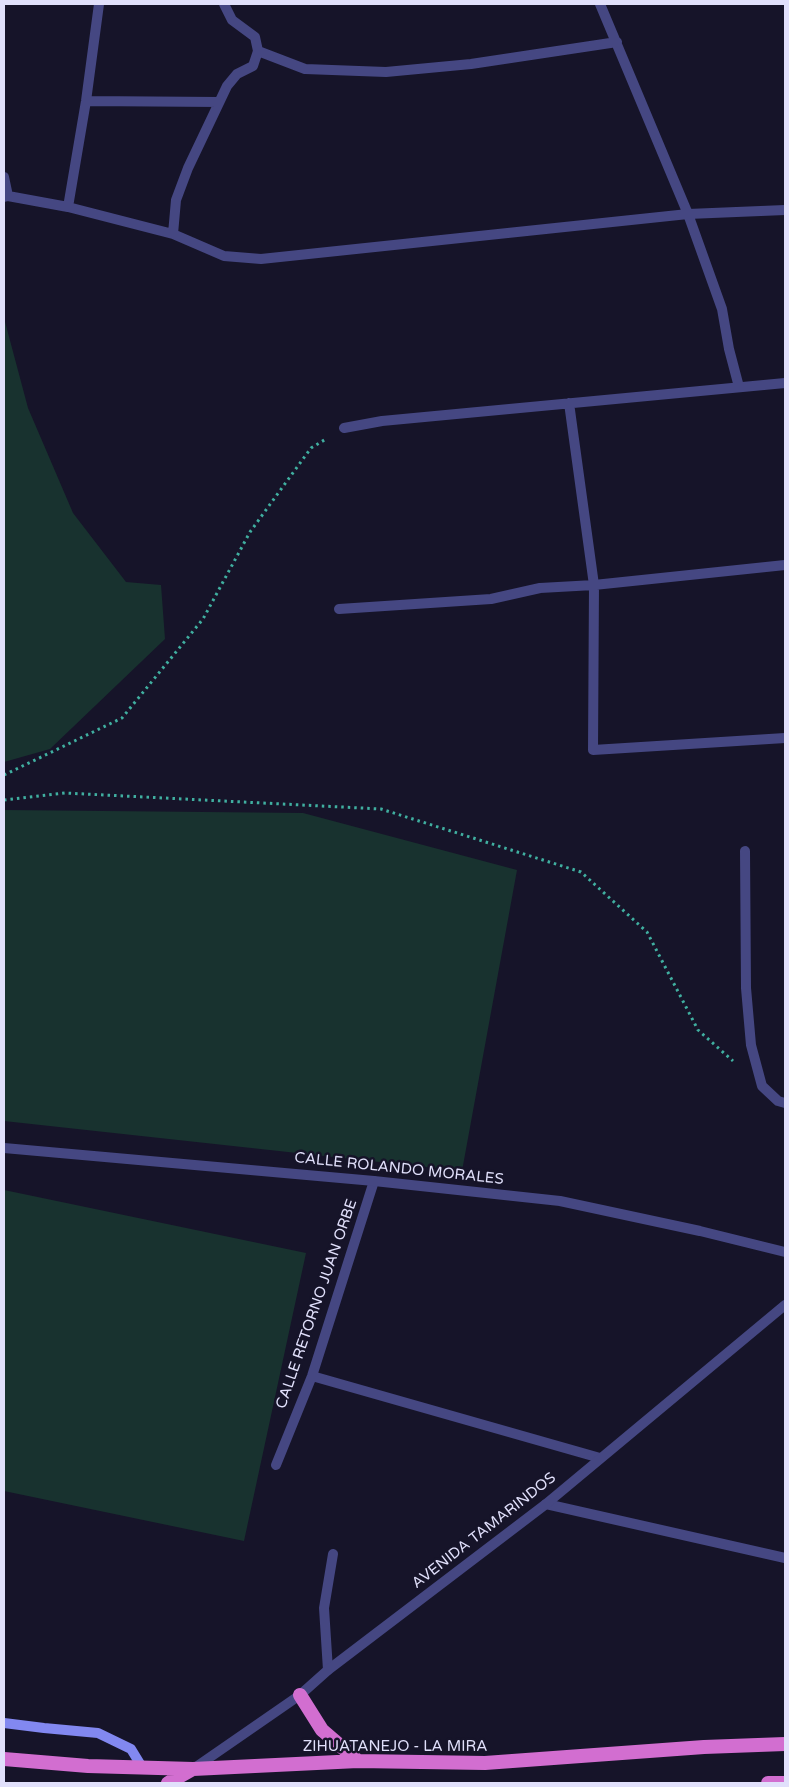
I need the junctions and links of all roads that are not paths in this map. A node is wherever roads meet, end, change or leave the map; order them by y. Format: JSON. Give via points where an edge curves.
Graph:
{"nodes":[{"id":1,"x":99,"y":4,"type":"edge"},
{"id":2,"x":224,"y":4,"type":"edge"},
{"id":3,"x":600,"y":4,"type":"edge"},
{"id":4,"x":617,"y":42,"type":"junction"},
{"id":5,"x":258,"y":51,"type":"junction"},
{"id":6,"x":86,"y":101,"type":"junction"},
{"id":7,"x":219,"y":102,"type":"junction"},
{"id":8,"x":4,"y":177,"type":"edge"},
{"id":9,"x":6,"y":197,"type":"edge"},
{"id":10,"x":68,"y":207,"type":"junction"},
{"id":11,"x":785,"y":210,"type":"edge"},
{"id":12,"x":688,"y":214,"type":"junction"},
{"id":13,"x":173,"y":234,"type":"junction"},
{"id":14,"x":785,"y":383,"type":"edge"},
{"id":15,"x":739,"y":387,"type":"junction"},
{"id":16,"x":569,"y":403,"type":"junction"},
{"id":17,"x":344,"y":428,"type":"road end"},
{"id":18,"x":785,"y":565,"type":"edge"},
{"id":19,"x":594,"y":585,"type":"junction"},
{"id":20,"x":339,"y":609,"type":"dead end"},
{"id":21,"x":785,"y":738,"type":"edge"},
{"id":22,"x":745,"y":851,"type":"dead end"},
{"id":23,"x":785,"y":1103,"type":"edge"},
{"id":24,"x":4,"y":1148,"type":"edge"},
{"id":25,"x":374,"y":1181,"type":"junction"},
{"id":26,"x":785,"y":1252,"type":"edge"},
{"id":27,"x":785,"y":1305,"type":"edge"},
{"id":28,"x":312,"y":1376,"type":"junction"},
{"id":29,"x":600,"y":1458,"type":"junction"},
{"id":30,"x":276,"y":1464,"type":"dead end"},
{"id":31,"x":546,"y":1504,"type":"junction"},
{"id":32,"x":333,"y":1554,"type":"dead end"},
{"id":33,"x":785,"y":1558,"type":"edge"},
{"id":34,"x":328,"y":1670,"type":"junction"},
{"id":35,"x":300,"y":1696,"type":"junction"},
{"id":36,"x":4,"y":1723,"type":"edge"},
{"id":37,"x":785,"y":1744,"type":"edge"},
{"id":38,"x":4,"y":1759,"type":"edge"},
{"id":39,"x":358,"y":1761,"type":"junction"},
{"id":40,"x":142,"y":1767,"type":"junction"},
{"id":41,"x":193,"y":1768,"type":"junction"},
{"id":42,"x":168,"y":1783,"type":"edge"},
{"id":43,"x":768,"y":1783,"type":"edge"},
{"id":44,"x":785,"y":1783,"type":"edge"}],
"edges":[{"from":1,"to":6,"type":"street"},
{"from":2,"to":5,"type":"street","via":[[232,20],[255,37]]},
{"from":3,"to":4,"type":"street"},
{"from":4,"to":5,"type":"street","via":[[471,64],[386,72],[305,69]]},
{"from":4,"to":12,"type":"street"},
{"from":5,"to":7,"type":"street","via":[[253,66],[237,74]]},
{"from":6,"to":7,"type":"street"},
{"from":6,"to":10,"type":"street"},
{"from":7,"to":13,"type":"street","via":[[176,200]]},
{"from":8,"to":9,"type":"street"},
{"from":9,"to":10,"type":"street"},
{"from":10,"to":13,"type":"street"},
{"from":11,"to":12,"type":"street"},
{"from":12,"to":13,"type":"street","via":[[261,258],[224,256]]},
{"from":12,"to":15,"type":"street","via":[[722,309]]},
{"from":14,"to":15,"type":"street"},
{"from":15,"to":16,"type":"street"},
{"from":16,"to":17,"type":"street","via":[[382,420]]},
{"from":16,"to":19,"type":"street"},
{"from":18,"to":19,"type":"street"},
{"from":19,"to":20,"type":"street","via":[[540,588],[490,599]]},
{"from":19,"to":21,"type":"street","via":[[593,750]]},
{"from":22,"to":23,"type":"street","via":[[746,988],[751,1045],[762,1086],[778,1101]]},
{"from":24,"to":25,"type":"street","name":"CALLE ROLANDO MORALES"},
{"from":25,"to":26,"type":"street","name":"CALLE ROLANDO MORALES","via":[[560,1201],[700,1230]]},
{"from":25,"to":28,"type":"street","name":"CALLE RETORNO JUAN ORBE"},
{"from":27,"to":29,"type":"street","name":"AVENIDA TAMARINDOS"},
{"from":28,"to":29,"type":"street"},
{"from":28,"to":30,"type":"street","name":"CALLE RETORNO JUAN ORBE"},
{"from":29,"to":31,"type":"street","name":"AVENIDA TAMARINDOS"},
{"from":31,"to":33,"type":"street"},
{"from":31,"to":34,"type":"street","name":"AVENIDA TAMARINDOS"},
{"from":32,"to":34,"type":"street","via":[[324,1608]]},
{"from":34,"to":35,"type":"street","name":"AVENIDA TAMARINDOS"},
{"from":35,"to":39,"type":"highway","via":[[322,1730]]},
{"from":35,"to":41,"type":"street","name":"AVENIDA TAMARINDOS"},
{"from":36,"to":40,"type":"main road","via":[[98,1732],[130,1749]]},
{"from":37,"to":39,"type":"highway","name":"ZIHUATANEJO - LA MIRA","via":[[485,1763]]},
{"from":38,"to":40,"type":"highway","name":"ZIHUATANEJO - LA MIRA"},
{"from":39,"to":41,"type":"highway","name":"ZIHUATANEJO - LA MIRA"},
{"from":40,"to":41,"type":"highway","name":"ZIHUATANEJO - LA MIRA"},
{"from":41,"to":42,"type":"highway"},
{"from":43,"to":44,"type":"highway"}]}
